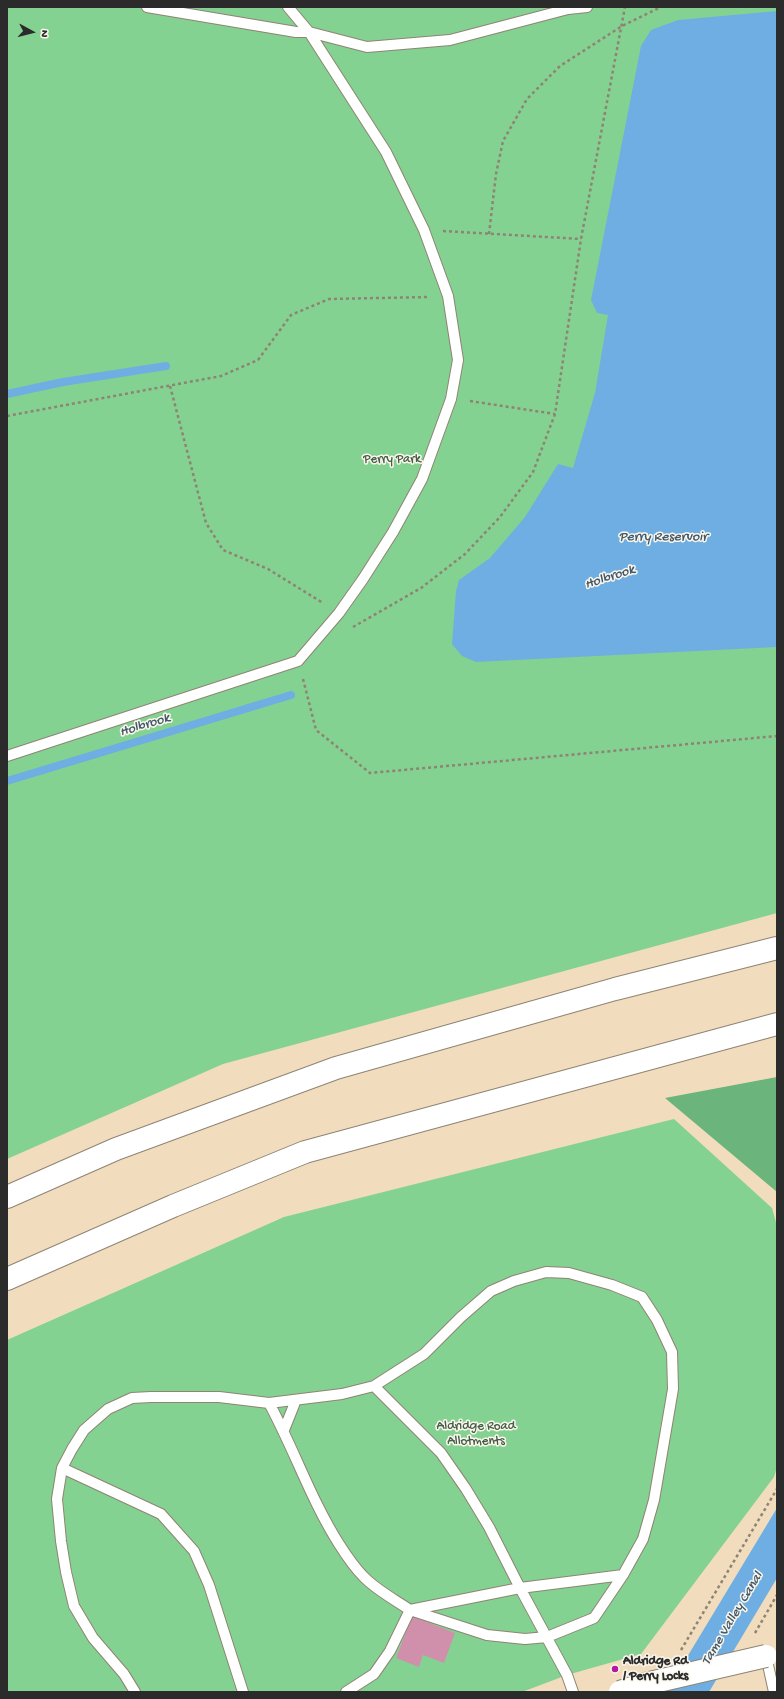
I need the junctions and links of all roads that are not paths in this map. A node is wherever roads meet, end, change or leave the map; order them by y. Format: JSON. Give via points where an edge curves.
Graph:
{"nodes":[{"id":1,"x":147,"y":7,"type":"edge"},
{"id":2,"x":288,"y":7,"type":"edge"},
{"id":3,"x":587,"y":7,"type":"edge"},
{"id":4,"x":309,"y":32,"type":"junction"},
{"id":5,"x":7,"y":756,"type":"edge"},
{"id":6,"x":777,"y":948,"type":"edge"},
{"id":7,"x":777,"y":1024,"type":"edge"},
{"id":8,"x":7,"y":1197,"type":"edge"},
{"id":9,"x":7,"y":1279,"type":"edge"},
{"id":10,"x":374,"y":1386,"type":"junction"},
{"id":11,"x":296,"y":1400,"type":"junction"},
{"id":12,"x":269,"y":1403,"type":"junction"},
{"id":13,"x":284,"y":1430,"type":"junction"},
{"id":14,"x":62,"y":1468,"type":"junction"},
{"id":15,"x":623,"y":1575,"type":"junction"},
{"id":16,"x":520,"y":1588,"type":"junction"},
{"id":17,"x":410,"y":1610,"type":"junction"},
{"id":18,"x":547,"y":1637,"type":"junction"},
{"id":19,"x":766,"y":1656,"type":"joint"},
{"id":20,"x":135,"y":1692,"type":"edge"},
{"id":21,"x":243,"y":1692,"type":"edge"},
{"id":22,"x":346,"y":1692,"type":"edge"},
{"id":23,"x":573,"y":1692,"type":"edge"},
{"id":24,"x":620,"y":1692,"type":"edge"},
{"id":25,"x":774,"y":1692,"type":"edge"}],
"edges":[{"from":1,"to":4,"type":"lane"},
{"from":2,"to":4,"type":"lane"},
{"from":3,"to":4,"type":"lane","via":[[568,9],[450,40],[367,47]]},
{"from":4,"to":5,"type":"lane","via":[[386,152],[424,230],[448,296],[458,360],[451,398],[418,486],[393,532],[338,613],[298,661]]},
{"from":6,"to":8,"type":"main road","via":[[615,989],[336,1068],[116,1149]]},
{"from":7,"to":9,"type":"main road","via":[[305,1152],[173,1206]]},
{"from":10,"to":11,"type":"lane","via":[[342,1394]]},
{"from":10,"to":15,"type":"lane","via":[[424,1354],[460,1317],[491,1291],[514,1281],[546,1272],[569,1273],[612,1285],[642,1297],[657,1320],[672,1352],[673,1389],[654,1500],[643,1539]]},
{"from":10,"to":16,"type":"lane","via":[[440,1452],[489,1527]]},
{"from":11,"to":12,"type":"lane"},
{"from":11,"to":13,"type":"lane"},
{"from":12,"to":13,"type":"lane"},
{"from":12,"to":14,"type":"lane","via":[[219,1397],[132,1398],[108,1408],[84,1430]]},
{"from":13,"to":17,"type":"lane","via":[[321,1514],[344,1552],[362,1576]]},
{"from":14,"to":20,"type":"lane","via":[[57,1506],[66,1572],[74,1606],[93,1638],[124,1674]]},
{"from":14,"to":21,"type":"lane","via":[[162,1514],[194,1551],[209,1585]]},
{"from":15,"to":16,"type":"lane"},
{"from":15,"to":18,"type":"lane","via":[[594,1618]]},
{"from":16,"to":17,"type":"lane"},
{"from":16,"to":18,"type":"lane"},
{"from":17,"to":18,"type":"lane","via":[[488,1635],[525,1639]]},
{"from":17,"to":22,"type":"lane","via":[[390,1651],[374,1674]]},
{"from":18,"to":23,"type":"lane"},
{"from":19,"to":24,"type":"main road","bridge":true},
{"from":19,"to":25,"type":"lane"}]}
